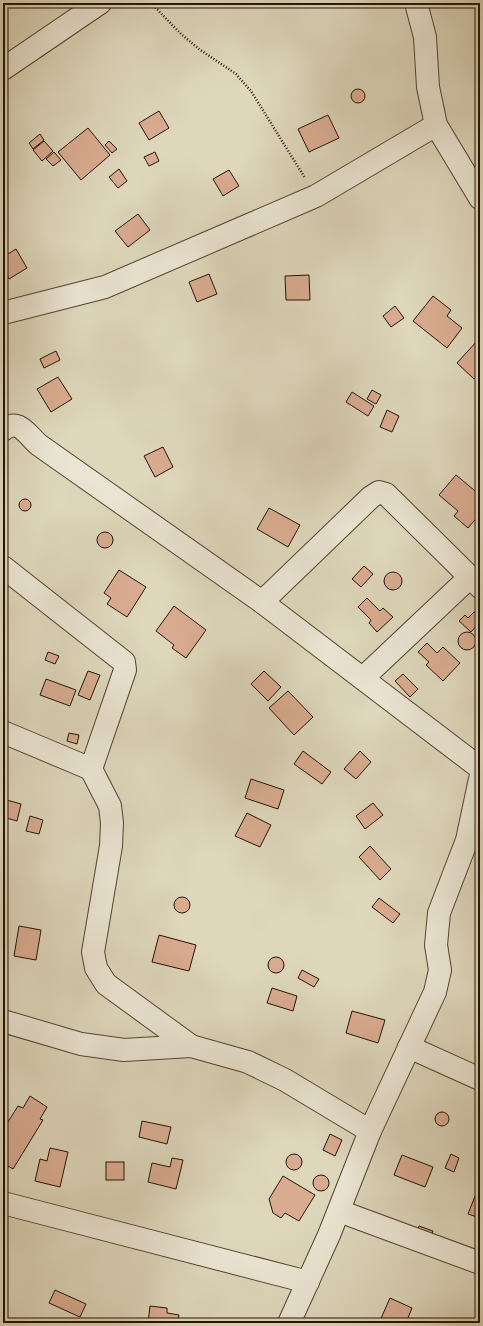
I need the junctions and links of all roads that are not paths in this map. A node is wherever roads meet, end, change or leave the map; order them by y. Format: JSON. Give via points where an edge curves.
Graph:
{"nodes":[{"id":1,"x":100,"y":3,"type":"edge"},
{"id":2,"x":416,"y":3,"type":"edge"},
{"id":3,"x":3,"y":69,"type":"edge"},
{"id":4,"x":436,"y":126,"type":"junction"},
{"id":5,"x":480,"y":198,"type":"edge"},
{"id":6,"x":3,"y":313,"type":"edge"},
{"id":7,"x":3,"y":430,"type":"edge"},
{"id":8,"x":3,"y":567,"type":"edge"},
{"id":9,"x":475,"y":582,"type":"edge"},
{"id":10,"x":262,"y":602,"type":"junction"},
{"id":11,"x":363,"y":678,"type":"junction"},
{"id":12,"x":3,"y":732,"type":"edge"},
{"id":13,"x":480,"y":768,"type":"edge"},
{"id":14,"x":91,"y":769,"type":"junction"},
{"id":15,"x":480,"y":779,"type":"edge"},
{"id":16,"x":3,"y":1021,"type":"edge"},
{"id":17,"x":191,"y":1046,"type":"junction"},
{"id":18,"x":409,"y":1047,"type":"junction"},
{"id":19,"x":480,"y":1079,"type":"edge"},
{"id":20,"x":370,"y":1131,"type":"junction"},
{"id":21,"x":3,"y":1203,"type":"edge"},
{"id":22,"x":339,"y":1211,"type":"junction"},
{"id":23,"x":480,"y":1264,"type":"edge"},
{"id":24,"x":308,"y":1282,"type":"junction"},
{"id":25,"x":289,"y":1323,"type":"edge"}],
"edges":[{"from":1,"to":3,"type":"street"},
{"from":2,"to":4,"type":"street","via":[[425,37],[428,87]]},
{"from":4,"to":5,"type":"street"},
{"from":4,"to":6,"type":"street","via":[[316,196],[105,287]]},
{"from":7,"to":10,"type":"street","via":[[9,425],[20,427],[39,445]]},
{"from":8,"to":14,"type":"street","via":[[124,662],[125,670]]},
{"from":9,"to":10,"type":"street","via":[[386,494],[379,492]]},
{"from":9,"to":11,"type":"street"},
{"from":10,"to":11,"type":"street"},
{"from":11,"to":13,"type":"street"},
{"from":12,"to":14,"type":"street"},
{"from":14,"to":17,"type":"street","via":[[110,806],[112,823],[111,846],[93,952],[96,968],[106,984]]},
{"from":15,"to":18,"type":"street","via":[[467,840],[439,913],[436,945],[440,970],[435,992]]},
{"from":16,"to":17,"type":"street","via":[[81,1044],[124,1050]]},
{"from":17,"to":20,"type":"street","via":[[248,1062],[285,1080]]},
{"from":18,"to":19,"type":"street"},
{"from":18,"to":20,"type":"street"},
{"from":20,"to":22,"type":"street"},
{"from":21,"to":24,"type":"street"},
{"from":22,"to":23,"type":"street"},
{"from":22,"to":24,"type":"street"},
{"from":24,"to":25,"type":"street"}]}
